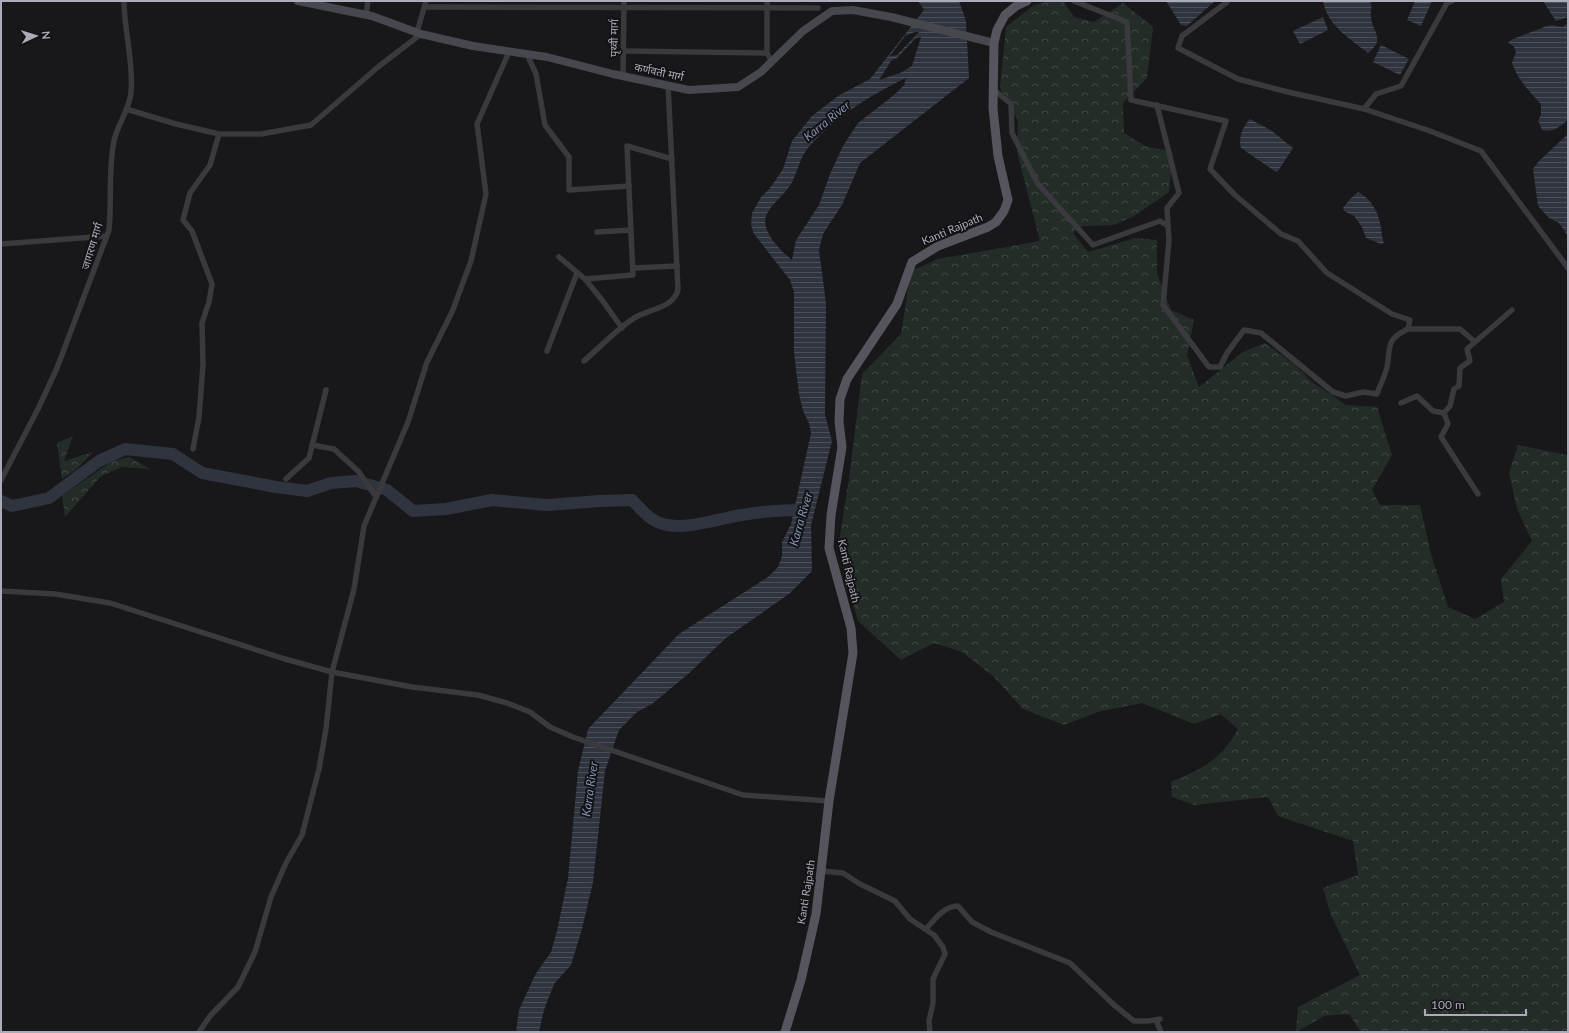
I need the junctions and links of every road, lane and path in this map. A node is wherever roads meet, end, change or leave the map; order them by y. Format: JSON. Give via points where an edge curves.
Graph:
{"nodes":[{"id":1,"x":124,"y":1,"type":"edge"},
{"id":2,"x":298,"y":1,"type":"edge"},
{"id":3,"x":368,"y":1,"type":"edge"},
{"id":4,"x":767,"y":1,"type":"edge"},
{"id":5,"x":1027,"y":1,"type":"edge"},
{"id":6,"x":1074,"y":1,"type":"edge"},
{"id":7,"x":1452,"y":1,"type":"edge"},
{"id":8,"x":1227,"y":2,"type":"edge"},
{"id":9,"x":425,"y":4,"type":"edge"},
{"id":10,"x":624,"y":4,"type":"edge"},
{"id":11,"x":767,"y":8,"type":"junction"},
{"id":12,"x":818,"y":8,"type":"dead end"},
{"id":13,"x":366,"y":15,"type":"junction"},
{"id":14,"x":419,"y":33,"type":"junction"},
{"id":15,"x":994,"y":43,"type":"junction"},
{"id":16,"x":624,"y":51,"type":"junction"},
{"id":17,"x":509,"y":52,"type":"junction"},
{"id":18,"x":766,"y":53,"type":"junction"},
{"id":19,"x":527,"y":54,"type":"junction"},
{"id":20,"x":772,"y":62,"type":"junction"},
{"id":21,"x":623,"y":76,"type":"junction"},
{"id":22,"x":668,"y":85,"type":"junction"},
{"id":23,"x":992,"y":87,"type":"junction"},
{"id":24,"x":1157,"y":105,"type":"junction"},
{"id":25,"x":126,"y":108,"type":"junction"},
{"id":26,"x":1364,"y":109,"type":"junction"},
{"id":27,"x":219,"y":134,"type":"junction"},
{"id":28,"x":672,"y":159,"type":"junction"},
{"id":29,"x":629,"y":186,"type":"junction"},
{"id":30,"x":1168,"y":226,"type":"junction"},
{"id":31,"x":631,"y":230,"type":"junction"},
{"id":32,"x":597,"y":232,"type":"dead end"},
{"id":33,"x":107,"y":236,"type":"junction"},
{"id":34,"x":1,"y":244,"type":"edge"},
{"id":35,"x":560,"y":257,"type":"dead end"},
{"id":36,"x":677,"y":266,"type":"junction"},
{"id":37,"x":633,"y":268,"type":"junction"},
{"id":38,"x":1568,"y":268,"type":"edge"},
{"id":39,"x":578,"y":273,"type":"junction"},
{"id":40,"x":585,"y":279,"type":"junction"},
{"id":41,"x":1512,"y":310,"type":"dead end"},
{"id":42,"x":622,"y":328,"type":"junction"},
{"id":43,"x":1408,"y":329,"type":"junction"},
{"id":44,"x":1475,"y":342,"type":"junction"},
{"id":45,"x":548,"y":351,"type":"dead end"},
{"id":46,"x":584,"y":360,"type":"dead end"},
{"id":47,"x":326,"y":390,"type":"dead end"},
{"id":48,"x":1401,"y":403,"type":"dead end"},
{"id":49,"x":1444,"y":413,"type":"junction"},
{"id":50,"x":312,"y":445,"type":"junction"},
{"id":51,"x":193,"y":449,"type":"dead end"},
{"id":52,"x":286,"y":479,"type":"dead end"},
{"id":53,"x":1,"y":480,"type":"edge"},
{"id":54,"x":1478,"y":494,"type":"dead end"},
{"id":55,"x":377,"y":495,"type":"junction"},
{"id":56,"x":1,"y":591,"type":"edge"},
{"id":57,"x":332,"y":672,"type":"junction"},
{"id":58,"x":829,"y":801,"type":"junction"},
{"id":59,"x":822,"y":871,"type":"junction"},
{"id":60,"x":926,"y":929,"type":"junction"},
{"id":61,"x":199,"y":1032,"type":"edge"},
{"id":62,"x":785,"y":1032,"type":"edge"},
{"id":63,"x":930,"y":1032,"type":"edge"},
{"id":64,"x":1161,"y":1032,"type":"edge"}],
"edges":[{"from":1,"to":25,"type":"street","name":"जागरण मार्ग","via":[[124,22],[132,80]]},
{"from":2,"to":13,"type":"main road","name":"कर्णवती मार्ग"},
{"from":3,"to":13,"type":"street"},
{"from":4,"to":11,"type":"street"},
{"from":5,"to":15,"type":"main road","name":"Kanti Rajpath","via":[[1005,15]]},
{"from":6,"to":24,"type":"street","via":[[1126,22],[1131,100]]},
{"from":7,"to":26,"type":"street","via":[[1447,3],[1401,86],[1376,94]]},
{"from":8,"to":26,"type":"street","via":[[1182,36],[1178,48],[1238,79]]},
{"from":9,"to":10,"type":"street"},
{"from":9,"to":14,"type":"street"},
{"from":10,"to":11,"type":"street"},
{"from":10,"to":16,"type":"street","name":"पृथ्वी मार्ग"},
{"from":11,"to":12,"type":"street"},
{"from":11,"to":18,"type":"street"},
{"from":13,"to":14,"type":"main road","name":"कर्णवती मार्ग"},
{"from":14,"to":17,"type":"main road","name":"कर्णवती मार्ग"},
{"from":14,"to":27,"type":"street","via":[[311,125],[261,134]]},
{"from":15,"to":20,"type":"main road","name":"कर्णवती मार्ग","via":[[891,17],[853,10],[832,11],[803,31]]},
{"from":15,"to":23,"type":"main road","name":"Kanti Rajpath"},
{"from":16,"to":18,"type":"street"},
{"from":16,"to":21,"type":"street","name":"पृथ्वी मार्ग"},
{"from":17,"to":19,"type":"main road","name":"कर्णवती मार्ग"},
{"from":17,"to":55,"type":"street","via":[[477,124],[486,194],[471,261],[452,312],[426,365],[408,422]]},
{"from":18,"to":20,"type":"street"},
{"from":19,"to":21,"type":"main road","name":"कर्णवती मार्ग"},
{"from":19,"to":29,"type":"street","via":[[536,74],[545,125],[569,157],[569,190]]},
{"from":20,"to":22,"type":"main road","name":"कर्णवती मार्ग","via":[[738,87],[689,90]]},
{"from":21,"to":22,"type":"main road","name":"कर्णवती मार्ग"},
{"from":22,"to":28,"type":"street"},
{"from":23,"to":30,"type":"street","via":[[1011,104],[1012,133],[1038,184],[1093,245],[1160,221]]},
{"from":23,"to":58,"type":"main road","name":"Kanti Rajpath","via":[[998,156],[1008,200],[1004,211],[996,222],[988,227],[938,246],[912,262],[897,304],[847,379],[840,399],[842,446],[830,521],[829,548],[851,628],[853,653]]},
{"from":24,"to":30,"type":"street","via":[[1179,193],[1167,208]]},
{"from":24,"to":43,"type":"street","via":[[1226,121],[1210,169],[1235,195],[1281,234],[1298,240],[1327,273],[1392,314],[1410,320]]},
{"from":25,"to":27,"type":"street"},
{"from":25,"to":33,"type":"street","name":"जागरण मार्ग","via":[[114,140],[110,166],[111,211]]},
{"from":26,"to":38,"type":"street","via":[[1430,130],[1481,151]]},
{"from":27,"to":51,"type":"street","via":[[210,165],[190,193],[183,220],[192,231],[212,284],[202,323],[203,365],[199,417]]},
{"from":28,"to":29,"type":"street","via":[[627,146]]},
{"from":28,"to":36,"type":"street"},
{"from":29,"to":31,"type":"street"},
{"from":30,"to":43,"type":"street","via":[[1163,305],[1209,367],[1220,367],[1244,330],[1261,333],[1333,392],[1346,396],[1364,392],[1377,394],[1387,367],[1389,345],[1397,334]]},
{"from":31,"to":32,"type":"street"},
{"from":31,"to":37,"type":"street"},
{"from":33,"to":34,"type":"street"},
{"from":33,"to":53,"type":"street","name":"जागरण मार्ग","via":[[57,368]]},
{"from":35,"to":39,"type":"street"},
{"from":36,"to":37,"type":"street"},
{"from":36,"to":42,"type":"street","via":[[677,296],[671,302],[635,317]]},
{"from":37,"to":40,"type":"street","via":[[633,275]]},
{"from":39,"to":40,"type":"street"},
{"from":39,"to":45,"type":"street"},
{"from":40,"to":42,"type":"street"},
{"from":41,"to":44,"type":"street"},
{"from":42,"to":46,"type":"street"},
{"from":43,"to":44,"type":"street","via":[[1460,329]]},
{"from":44,"to":49,"type":"street","via":[[1467,349],[1470,361],[1460,368],[1460,386],[1454,389],[1450,406]]},
{"from":47,"to":50,"type":"street"},
{"from":48,"to":49,"type":"street","via":[[1417,396],[1433,411]]},
{"from":49,"to":54,"type":"street","via":[[1448,424],[1441,437]]},
{"from":50,"to":52,"type":"street","via":[[308,458]]},
{"from":50,"to":55,"type":"street","via":[[334,449],[359,472]]},
{"from":55,"to":57,"type":"street","via":[[364,526],[354,589]]},
{"from":56,"to":57,"type":"street","via":[[55,594],[110,603]]},
{"from":57,"to":58,"type":"street","via":[[412,687],[478,695],[507,703],[530,712],[550,728],[573,737],[743,795]]},
{"from":57,"to":61,"type":"street","via":[[319,769],[302,834],[271,897],[255,952],[238,987],[210,1016]]},
{"from":58,"to":59,"type":"main road","name":"Kanti Rajpath"},
{"from":59,"to":60,"type":"street","via":[[843,874],[890,898],[910,919]]},
{"from":59,"to":62,"type":"main road","name":"Kanti Rajpath","via":[[816,914],[801,980]]},
{"from":60,"to":63,"type":"street","via":[[934,935],[945,954],[933,979]]},
{"from":60,"to":64,"type":"street","via":[[940,913],[950,906],[958,906],[972,922],[991,932],[1070,963],[1134,1021],[1158,1019]]}]}
